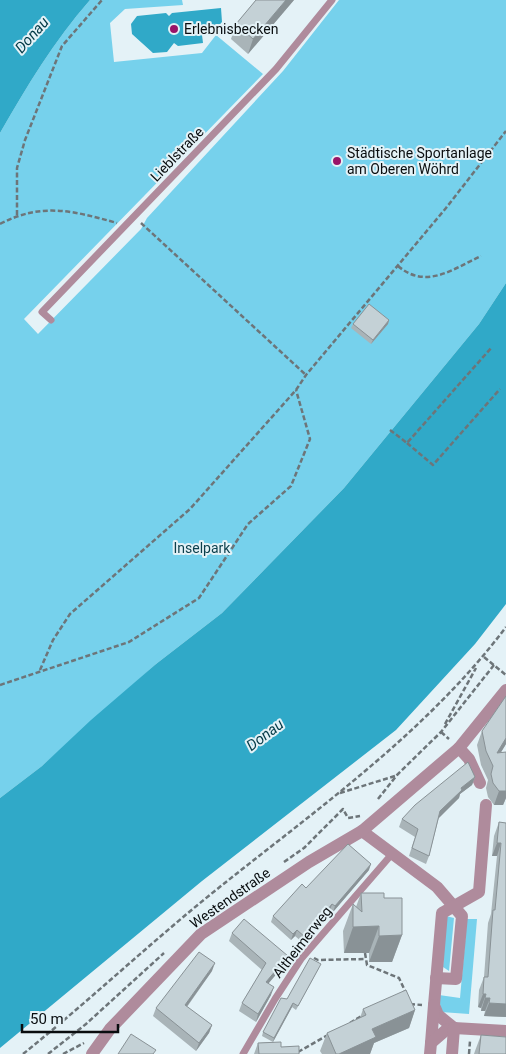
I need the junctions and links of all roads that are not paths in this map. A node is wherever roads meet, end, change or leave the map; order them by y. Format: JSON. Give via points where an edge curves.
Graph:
{"nodes":[{"id":1,"x":332,"y":0,"type":"edge"},
{"id":2,"x":51,"y":320,"type":"dead end"},
{"id":3,"x":506,"y":690,"type":"edge"},
{"id":4,"x":459,"y":748,"type":"junction"},
{"id":5,"x":480,"y":783,"type":"dead end"},
{"id":6,"x":486,"y":805,"type":"dead end"},
{"id":7,"x":362,"y":831,"type":"junction"},
{"id":8,"x":392,"y":854,"type":"junction"},
{"id":9,"x":454,"y":907,"type":"junction"},
{"id":10,"x":436,"y":978,"type":"junction"},
{"id":11,"x":434,"y":1006,"type":"junction"},
{"id":12,"x":454,"y":1028,"type":"junction"},
{"id":13,"x":506,"y":1031,"type":"edge"},
{"id":14,"x":430,"y":1048,"type":"edge"},
{"id":15,"x":92,"y":1054,"type":"edge"},
{"id":16,"x":244,"y":1054,"type":"edge"},
{"id":17,"x":452,"y":1054,"type":"edge"}],
"edges":[{"from":1,"to":2,"type":"lane","name":"Lieblstraße","via":[[276,69],[42,312]]},
{"from":3,"to":4,"type":"street","name":"Westendstraße"},
{"from":4,"to":5,"type":"street","via":[[469,758]]},
{"from":4,"to":7,"type":"street","name":"Westendstraße"},
{"from":6,"to":9,"type":"street","via":[[479,892]]},
{"from":7,"to":8,"type":"street"},
{"from":7,"to":15,"type":"street","name":"Westendstraße","via":[[201,934],[110,1029]]},
{"from":8,"to":9,"type":"street","via":[[437,887]]},
{"from":8,"to":16,"type":"lane","name":"Altheimerweg","via":[[307,953],[274,999]]},
{"from":9,"to":10,"type":"street","via":[[442,913]]},
{"from":9,"to":10,"type":"street","via":[[462,916],[456,979]]},
{"from":10,"to":11,"type":"street"},
{"from":11,"to":12,"type":"street","via":[[438,1015]]},
{"from":11,"to":14,"type":"street"},
{"from":12,"to":13,"type":"street"},
{"from":12,"to":14,"type":"street","via":[[446,1030]]},
{"from":12,"to":17,"type":"street"}]}
